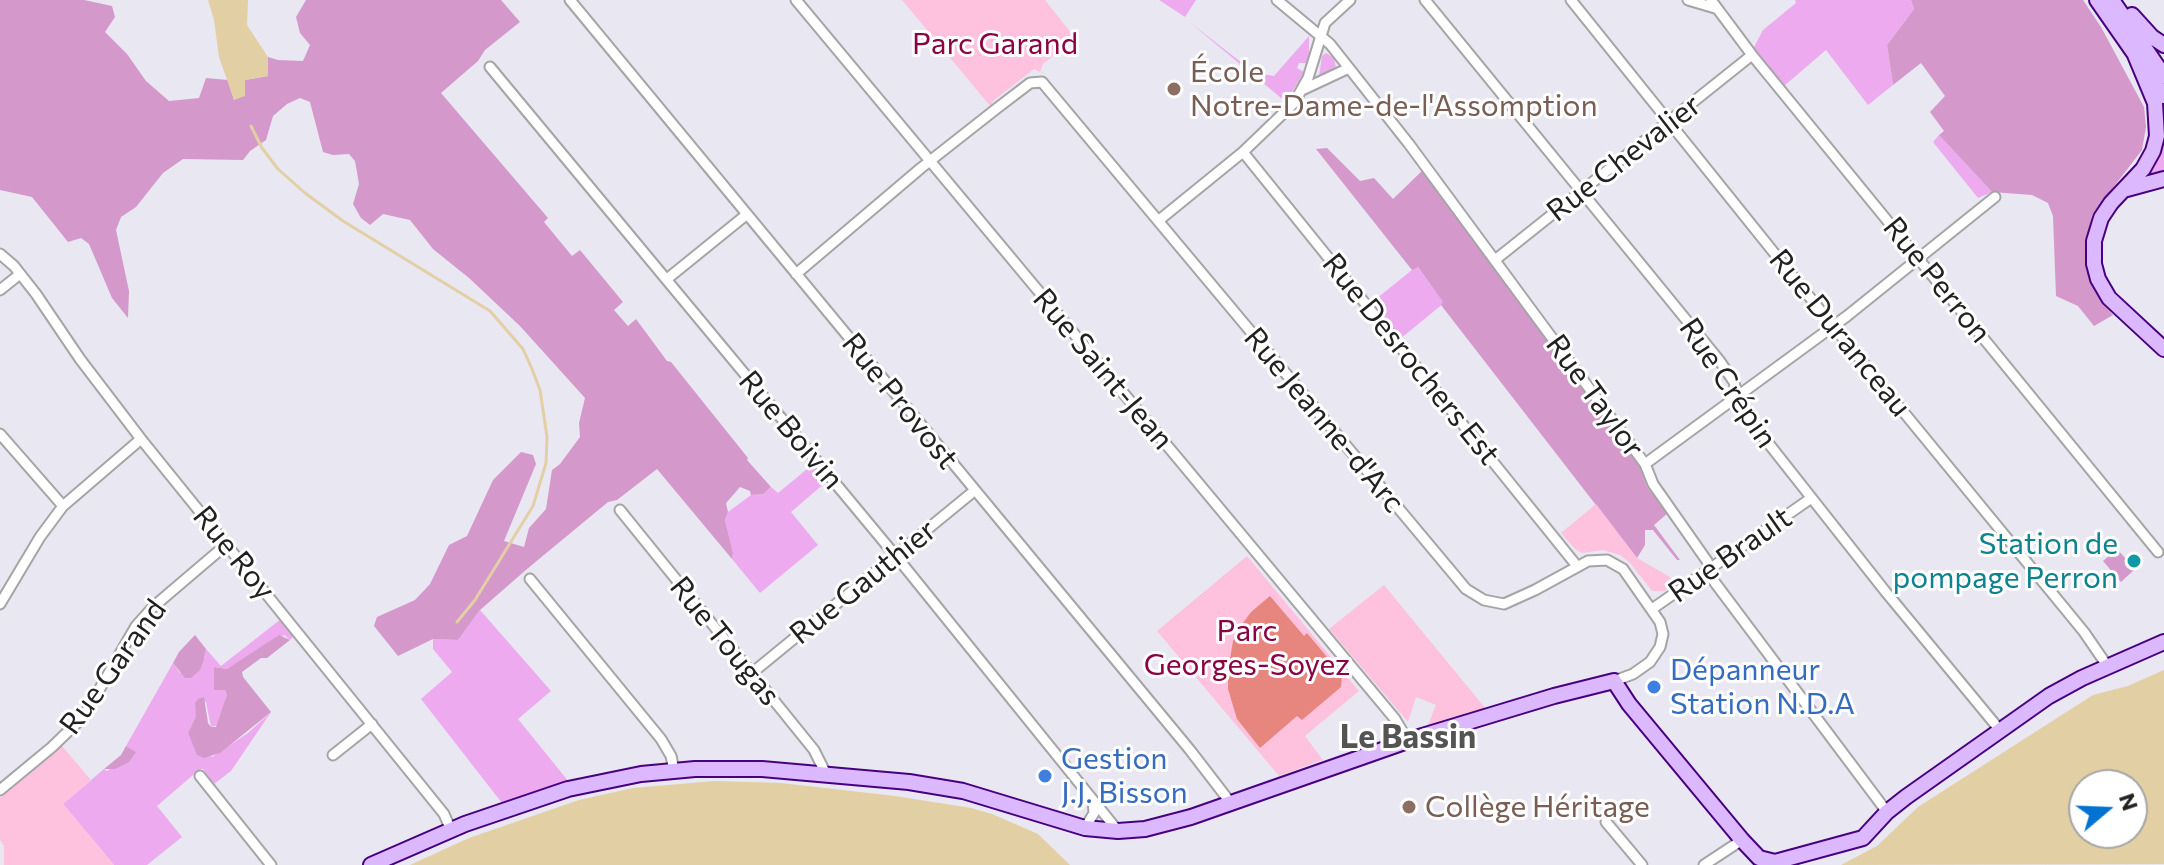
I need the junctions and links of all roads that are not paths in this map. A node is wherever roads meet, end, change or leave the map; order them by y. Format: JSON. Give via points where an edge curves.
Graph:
{"nodes":[{"id":1,"x":570,"y":0,"type":"edge"},
{"id":2,"x":796,"y":0,"type":"edge"},
{"id":3,"x":1277,"y":0,"type":"edge"},
{"id":4,"x":1350,"y":0,"type":"edge"},
{"id":5,"x":1425,"y":0,"type":"edge"},
{"id":6,"x":1571,"y":0,"type":"edge"},
{"id":7,"x":1688,"y":0,"type":"edge"},
{"id":8,"x":2097,"y":0,"type":"edge"},
{"id":9,"x":2112,"y":0,"type":"edge"},
{"id":10,"x":2118,"y":0,"type":"edge"},
{"id":11,"x":1713,"y":4,"type":"edge"},
{"id":12,"x":1321,"y":36,"type":"junction"},
{"id":13,"x":2164,"y":45,"type":"edge"},
{"id":14,"x":1752,"y":55,"type":"junction"},
{"id":15,"x":2135,"y":55,"type":"junction"},
{"id":16,"x":490,"y":67,"type":"dead end"},
{"id":17,"x":1349,"y":68,"type":"junction"},
{"id":18,"x":2164,"y":76,"type":"edge"},
{"id":19,"x":1302,"y":90,"type":"junction"},
{"id":20,"x":2164,"y":96,"type":"edge"},
{"id":21,"x":1668,"y":122,"type":"junction"},
{"id":22,"x":1243,"y":152,"type":"junction"},
{"id":23,"x":930,"y":162,"type":"junction"},
{"id":24,"x":2164,"y":179,"type":"edge"},
{"id":25,"x":2126,"y":189,"type":"junction"},
{"id":26,"x":1581,"y":191,"type":"junction"},
{"id":27,"x":1995,"y":197,"type":"dead end"},
{"id":28,"x":746,"y":215,"type":"junction"},
{"id":29,"x":1158,"y":221,"type":"junction"},
{"id":30,"x":0,"y":254,"type":"edge"},
{"id":31,"x":1919,"y":258,"type":"junction"},
{"id":32,"x":1495,"y":260,"type":"junction"},
{"id":33,"x":20,"y":274,"type":"junction"},
{"id":34,"x":796,"y":274,"type":"junction"},
{"id":35,"x":667,"y":279,"type":"junction"},
{"id":36,"x":0,"y":290,"type":"edge"},
{"id":37,"x":1833,"y":325,"type":"junction"},
{"id":38,"x":2164,"y":349,"type":"edge"},
{"id":39,"x":1737,"y":397,"type":"junction"},
{"id":40,"x":0,"y":434,"type":"edge"},
{"id":41,"x":141,"y":439,"type":"junction"},
{"id":42,"x":1645,"y":464,"type":"junction"},
{"id":43,"x":974,"y":491,"type":"junction"},
{"id":44,"x":1810,"y":499,"type":"junction"},
{"id":45,"x":63,"y":506,"type":"junction"},
{"id":46,"x":620,"y":510,"type":"dead end"},
{"id":47,"x":227,"y":544,"type":"junction"},
{"id":48,"x":2158,"y":552,"type":"dead end"},
{"id":49,"x":895,"y":556,"type":"junction"},
{"id":50,"x":1577,"y":566,"type":"junction"},
{"id":51,"x":1709,"y":570,"type":"junction"},
{"id":52,"x":530,"y":579,"type":"dead end"},
{"id":53,"x":0,"y":604,"type":"edge"},
{"id":54,"x":1652,"y":609,"type":"junction"},
{"id":55,"x":2164,"y":642,"type":"edge"},
{"id":56,"x":2108,"y":667,"type":"junction"},
{"id":57,"x":752,"y":673,"type":"junction"},
{"id":58,"x":1614,"y":681,"type":"junction"},
{"id":59,"x":372,"y":724,"type":"junction"},
{"id":60,"x":1999,"y":729,"type":"junction"},
{"id":61,"x":1408,"y":741,"type":"junction"},
{"id":62,"x":333,"y":755,"type":"dead end"},
{"id":63,"x":674,"y":770,"type":"junction"},
{"id":64,"x":826,"y":774,"type":"junction"},
{"id":65,"x":200,"y":776,"type":"dead end"},
{"id":66,"x":0,"y":790,"type":"edge"},
{"id":67,"x":1090,"y":794,"type":"junction"},
{"id":68,"x":1230,"y":802,"type":"junction"},
{"id":69,"x":1887,"y":812,"type":"junction"},
{"id":70,"x":1606,"y":822,"type":"dead end"},
{"id":71,"x":1085,"y":828,"type":"junction"},
{"id":72,"x":451,"y":830,"type":"junction"},
{"id":73,"x":1118,"y":831,"type":"junction"},
{"id":74,"x":1742,"y":840,"type":"junction"},
{"id":75,"x":271,"y":865,"type":"edge"},
{"id":76,"x":371,"y":865,"type":"edge"},
{"id":77,"x":1642,"y":865,"type":"edge"},
{"id":78,"x":1704,"y":865,"type":"edge"}],
"edges":[{"from":1,"to":28,"type":"street","name":"Rue Provost"},
{"from":2,"to":23,"type":"street","name":"Rue Saint-Jean"},
{"from":3,"to":12,"type":"street","name":"Rue Taylor"},
{"from":4,"to":12,"type":"street","via":[[1327,21]]},
{"from":5,"to":26,"type":"street","name":"Rue Crépin"},
{"from":6,"to":21,"type":"street","name":"Rue Duranceau"},
{"from":7,"to":11,"type":"street","name":"Rue Perron"},
{"from":8,"to":15,"type":"street"},
{"from":9,"to":18,"type":"street"},
{"from":10,"to":13,"type":"street"},
{"from":11,"to":14,"type":"street","name":"Rue Perron"},
{"from":12,"to":17,"type":"street","name":"Rue Taylor"},
{"from":12,"to":19,"type":"street"},
{"from":14,"to":21,"type":"street","name":"Rue Chevalier"},
{"from":14,"to":31,"type":"street","name":"Rue Perron"},
{"from":15,"to":20,"type":"street"},
{"from":15,"to":25,"type":"street","via":[[2155,103],[2158,130],[2147,163]]},
{"from":16,"to":35,"type":"street","name":"Rue Boivin"},
{"from":17,"to":19,"type":"street"},
{"from":17,"to":32,"type":"street","name":"Rue Taylor"},
{"from":19,"to":22,"type":"street"},
{"from":21,"to":26,"type":"street","name":"Rue Chevalier"},
{"from":21,"to":37,"type":"street","name":"Rue Duranceau"},
{"from":22,"to":29,"type":"street"},
{"from":22,"to":50,"type":"street","name":"Rue Desrochers Est"},
{"from":23,"to":29,"type":"street","name":"Rue Jeanne-d'Arc","via":[[1038,81]]},
{"from":23,"to":34,"type":"street"},
{"from":23,"to":61,"type":"street","name":"Rue Saint-Jean"},
{"from":24,"to":25,"type":"street"},
{"from":25,"to":38,"type":"street","via":[[2098,226],[2095,271],[2116,306]]},
{"from":26,"to":32,"type":"street","name":"Rue Chevalier"},
{"from":26,"to":39,"type":"street","name":"Rue Crépin","via":[[1719,360]]},
{"from":27,"to":31,"type":"street"},
{"from":28,"to":34,"type":"street","name":"Rue Provost"},
{"from":28,"to":35,"type":"street"},
{"from":29,"to":50,"type":"street","name":"Rue Jeanne-d'Arc","via":[[1466,589],[1504,604]]},
{"from":30,"to":33,"type":"street","name":"Rue Roy"},
{"from":31,"to":37,"type":"street"},
{"from":31,"to":48,"type":"street","name":"Rue Perron"},
{"from":32,"to":42,"type":"street","name":"Rue Taylor"},
{"from":33,"to":36,"type":"street"},
{"from":33,"to":41,"type":"street","name":"Rue Roy"},
{"from":34,"to":43,"type":"street","name":"Rue Provost"},
{"from":35,"to":49,"type":"street","name":"Rue Boivin"},
{"from":37,"to":39,"type":"street"},
{"from":37,"to":56,"type":"street","name":"Rue Duranceau"},
{"from":39,"to":42,"type":"street"},
{"from":39,"to":44,"type":"street","name":"Rue Crépin"},
{"from":40,"to":45,"type":"street"},
{"from":41,"to":45,"type":"street"},
{"from":41,"to":47,"type":"street","name":"Rue Roy"},
{"from":42,"to":51,"type":"street","name":"Rue Taylor"},
{"from":43,"to":49,"type":"street","name":"Rue Gauthier"},
{"from":43,"to":68,"type":"street","name":"Rue Provost"},
{"from":44,"to":51,"type":"street","name":"Rue Brault"},
{"from":44,"to":60,"type":"street","name":"Rue Crépin"},
{"from":45,"to":53,"type":"street"},
{"from":46,"to":57,"type":"street","name":"Rue Tougas"},
{"from":47,"to":59,"type":"street","name":"Rue Roy"},
{"from":47,"to":66,"type":"street","name":"Rue Garand","via":[[153,607],[128,639],[84,716]]},
{"from":49,"to":57,"type":"street","name":"Rue Gauthier"},
{"from":49,"to":67,"type":"street","name":"Rue Boivin"},
{"from":50,"to":54,"type":"street","name":"Rue Jeanne-d'Arc","via":[[1594,560],[1615,563]]},
{"from":51,"to":54,"type":"street","name":"Rue Brault"},
{"from":51,"to":69,"type":"street","name":"Rue Taylor"},
{"from":52,"to":63,"type":"street","via":[[661,739]]},
{"from":54,"to":58,"type":"street","name":"Rue Brault","via":[[1662,628],[1660,647],[1643,668]]},
{"from":55,"to":56,"type":"street"},
{"from":56,"to":60,"type":"street","via":[[2063,687]]},
{"from":57,"to":64,"type":"street","name":"Rue Tougas","via":[[814,750]]},
{"from":58,"to":61,"type":"street"},
{"from":58,"to":74,"type":"street"},
{"from":59,"to":62,"type":"street"},
{"from":59,"to":72,"type":"street","name":"Rue Roy"},
{"from":60,"to":69,"type":"street"},
{"from":61,"to":68,"type":"street"},
{"from":63,"to":64,"type":"street"},
{"from":63,"to":72,"type":"street","via":[[568,789]]},
{"from":64,"to":71,"type":"street","via":[[963,791]]},
{"from":65,"to":75,"type":"street"},
{"from":67,"to":71,"type":"street","via":[[1094,810]]},
{"from":67,"to":73,"type":"street","name":"Rue Boivin"},
{"from":68,"to":73,"type":"street","via":[[1173,823]]},
{"from":69,"to":74,"type":"street","via":[[1863,838],[1778,862],[1763,860]]},
{"from":70,"to":77,"type":"street"},
{"from":71,"to":73,"type":"street"},
{"from":72,"to":76,"type":"street"},
{"from":74,"to":78,"type":"street"}]}
